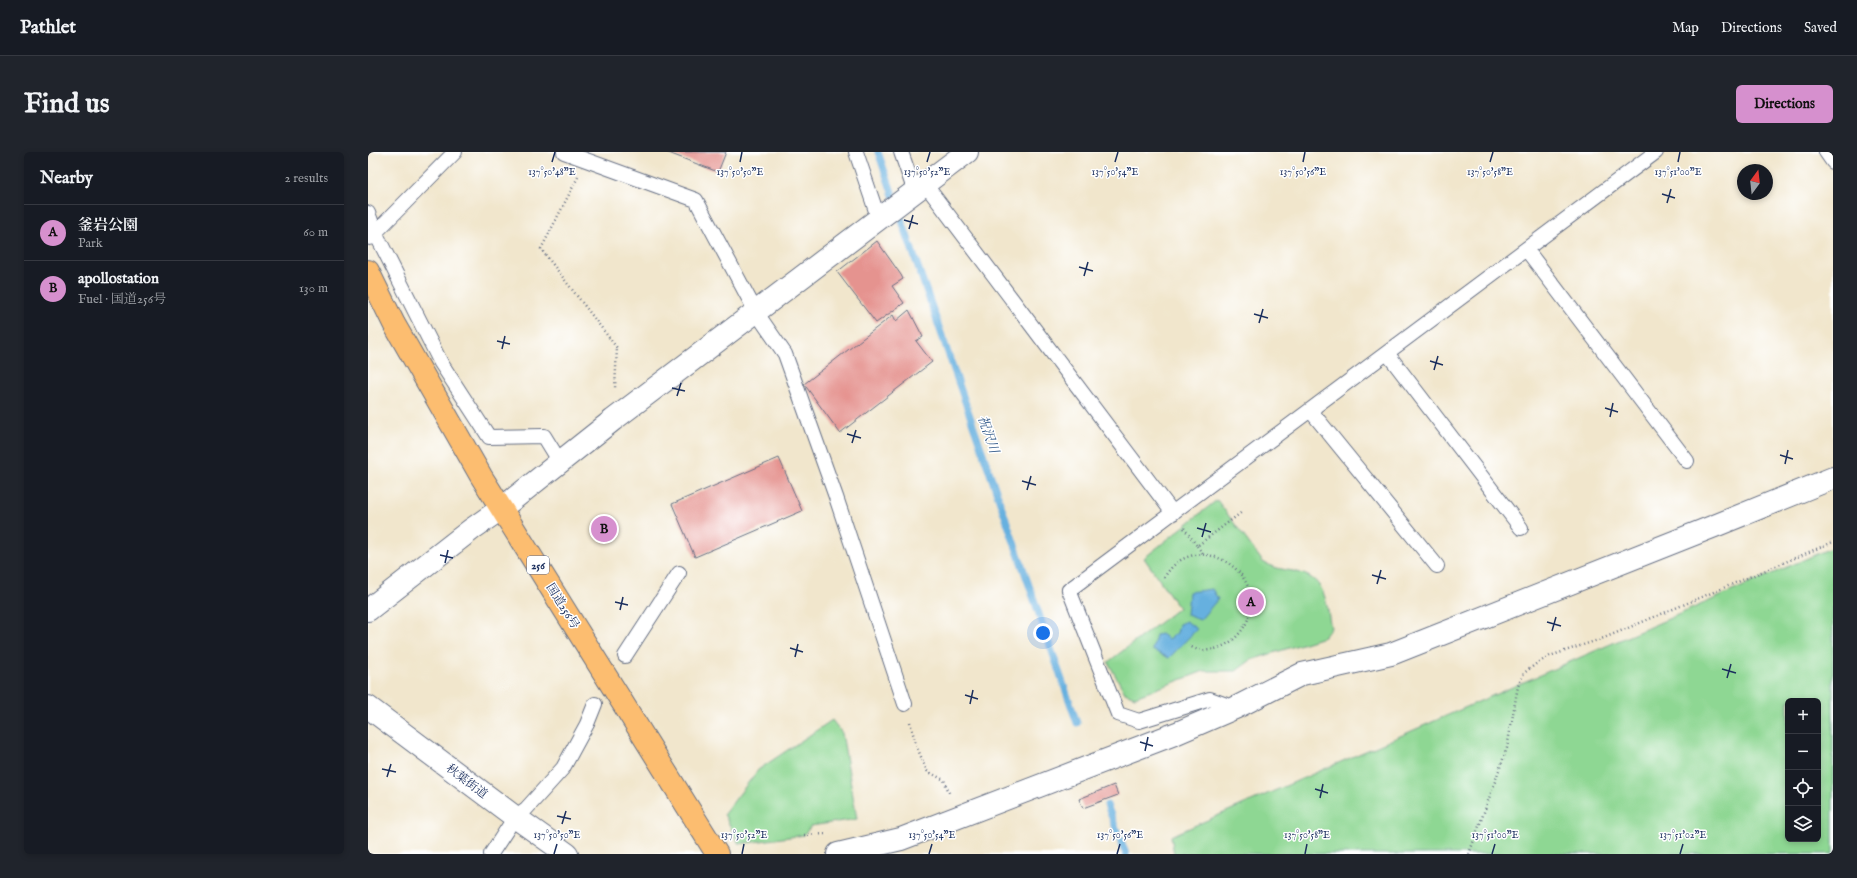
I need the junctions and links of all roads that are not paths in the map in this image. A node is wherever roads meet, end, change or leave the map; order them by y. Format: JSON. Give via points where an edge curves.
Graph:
{"nodes":[{"id":1,"x":455,"y":152,"type":"edge"},
{"id":2,"x":564,"y":152,"type":"edge"},
{"id":3,"x":856,"y":152,"type":"edge"},
{"id":4,"x":901,"y":152,"type":"edge"},
{"id":5,"x":967,"y":152,"type":"edge"},
{"id":6,"x":1656,"y":152,"type":"edge"},
{"id":7,"x":1826,"y":152,"type":"edge"},
{"id":8,"x":1833,"y":162,"type":"edge"},
{"id":9,"x":917,"y":191,"type":"junction"},
{"id":10,"x":368,"y":213,"type":"edge"},
{"id":11,"x":881,"y":218,"type":"junction"},
{"id":12,"x":372,"y":237,"type":"edge"},
{"id":13,"x":1526,"y":249,"type":"junction"},
{"id":14,"x":368,"y":271,"type":"edge"},
{"id":15,"x":756,"y":312,"type":"junction"},
{"id":16,"x":1387,"y":353,"type":"junction"},
{"id":17,"x":1310,"y":410,"type":"junction"},
{"id":18,"x":1687,"y":461,"type":"dead end"},
{"id":19,"x":560,"y":462,"type":"junction"},
{"id":20,"x":1833,"y":478,"type":"edge"},
{"id":21,"x":502,"y":508,"type":"junction"},
{"id":22,"x":1173,"y":513,"type":"junction"},
{"id":23,"x":1521,"y":528,"type":"dead end"},
{"id":24,"x":1436,"y":566,"type":"dead end"},
{"id":25,"x":679,"y":572,"type":"dead end"},
{"id":26,"x":368,"y":610,"type":"edge"},
{"id":27,"x":625,"y":656,"type":"dead end"},
{"id":28,"x":595,"y":704,"type":"dead end"},
{"id":29,"x":905,"y":704,"type":"road end"},
{"id":30,"x":368,"y":707,"type":"edge"},
{"id":31,"x":1235,"y":708,"type":"junction"},
{"id":32,"x":515,"y":817,"type":"junction"},
{"id":33,"x":491,"y":854,"type":"edge"},
{"id":34,"x":567,"y":854,"type":"edge"},
{"id":35,"x":717,"y":854,"type":"edge"},
{"id":36,"x":838,"y":854,"type":"edge"}],
"edges":[{"from":1,"to":12,"type":"lane"},
{"from":2,"to":15,"type":"lane","via":[[696,200]]},
{"from":3,"to":11,"type":"lane"},
{"from":4,"to":9,"type":"lane"},
{"from":5,"to":9,"type":"street"},
{"from":6,"to":13,"type":"lane"},
{"from":7,"to":8,"type":"lane"},
{"from":9,"to":11,"type":"street"},
{"from":9,"to":22,"type":"lane"},
{"from":10,"to":12,"type":"lane"},
{"from":11,"to":15,"type":"street"},
{"from":12,"to":19,"type":"lane","via":[[441,363],[489,437],[544,436]]},
{"from":13,"to":16,"type":"lane"},
{"from":13,"to":18,"type":"lane"},
{"from":14,"to":21,"type":"highway","name":"国道256号","number":"256","via":[[398,330]]},
{"from":15,"to":19,"type":"street"},
{"from":15,"to":29,"type":"lane","via":[[785,354]]},
{"from":16,"to":17,"type":"lane"},
{"from":16,"to":23,"type":"lane"},
{"from":17,"to":22,"type":"lane"},
{"from":17,"to":24,"type":"lane"},
{"from":19,"to":21,"type":"street"},
{"from":20,"to":31,"type":"street","via":[[1718,526],[1391,654],[1302,674]]},
{"from":21,"to":26,"type":"street"},
{"from":21,"to":35,"type":"highway","name":"国道256号","number":"256"},
{"from":22,"to":31,"type":"lane","via":[[1069,590],[1118,714],[1139,721],[1210,699]]},
{"from":25,"to":27,"type":"lane"},
{"from":28,"to":32,"type":"lane","via":[[563,768],[526,809]]},
{"from":30,"to":32,"type":"street","name":"秋葉街道"},
{"from":31,"to":36,"type":"street","via":[[1177,733],[901,839]]},
{"from":32,"to":33,"type":"lane"},
{"from":32,"to":34,"type":"street","name":"秋葉街道"}]}
